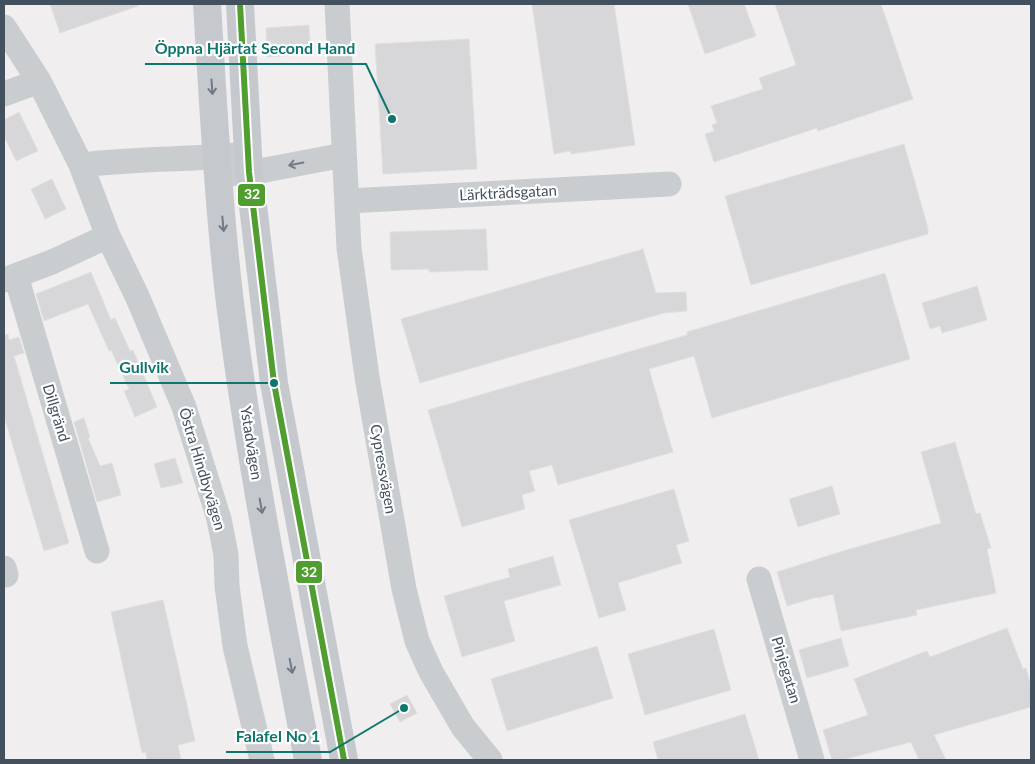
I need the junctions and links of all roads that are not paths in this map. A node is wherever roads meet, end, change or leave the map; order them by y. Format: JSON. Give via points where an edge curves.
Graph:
{"nodes":[{"id":1,"x":207,"y":4,"type":"edge"},
{"id":2,"x":240,"y":4,"type":"edge"},
{"id":3,"x":337,"y":4,"type":"edge"},
{"id":4,"x":4,"y":27,"type":"edge"},
{"id":5,"x":39,"y":81,"type":"junction"},
{"id":6,"x":4,"y":94,"type":"edge"},
{"id":7,"x":344,"y":155,"type":"junction"},
{"id":8,"x":249,"y":163,"type":"junction"},
{"id":9,"x":81,"y":165,"type":"junction"},
{"id":10,"x":218,"y":166,"type":"junction"},
{"id":11,"x":669,"y":184,"type":"dead end"},
{"id":12,"x":347,"y":201,"type":"junction"},
{"id":13,"x":108,"y":236,"type":"junction"},
{"id":14,"x":10,"y":278,"type":"edge"},
{"id":15,"x":97,"y":550,"type":"dead end"},
{"id":16,"x":759,"y":579,"type":"dead end"},
{"id":17,"x":262,"y":760,"type":"edge"},
{"id":18,"x":308,"y":760,"type":"edge"},
{"id":19,"x":344,"y":760,"type":"edge"},
{"id":20,"x":490,"y":760,"type":"edge"},
{"id":21,"x":812,"y":760,"type":"edge"}],
"edges":[{"from":1,"to":10,"type":"main road","name":"Ystadvägen","one_way":true},
{"from":2,"to":8,"type":"main road"},
{"from":3,"to":7,"type":"street","name":"Cypressvägen"},
{"from":4,"to":5,"type":"street","name":"Östra Hindbyvägen"},
{"from":5,"to":6,"type":"street"},
{"from":5,"to":9,"type":"street","name":"Östra Hindbyvägen"},
{"from":7,"to":8,"type":"street","one_way":true},
{"from":7,"to":12,"type":"street","name":"Cypressvägen"},
{"from":8,"to":10,"type":"street"},
{"from":8,"to":19,"type":"main road","via":[[274,382]]},
{"from":9,"to":10,"type":"street","via":[[117,160]]},
{"from":9,"to":13,"type":"street","name":"Östra Hindbyvägen"},
{"from":10,"to":18,"type":"main road","name":"Ystadvägen","one_way":true,"via":[[236,346],[261,506]]},
{"from":11,"to":12,"type":"street","name":"Lärkträdsgatan"},
{"from":12,"to":20,"type":"street","name":"Cypressvägen","via":[[349,248],[367,377],[404,589],[417,641],[448,704]]},
{"from":13,"to":14,"type":"street"},
{"from":13,"to":17,"type":"street","name":"Östra Hindbyvägen","via":[[184,407],[220,519],[235,646]]},
{"from":14,"to":15,"type":"street","name":"Dillgränd"},
{"from":16,"to":21,"type":"street","name":"Pinjegatan"}]}
